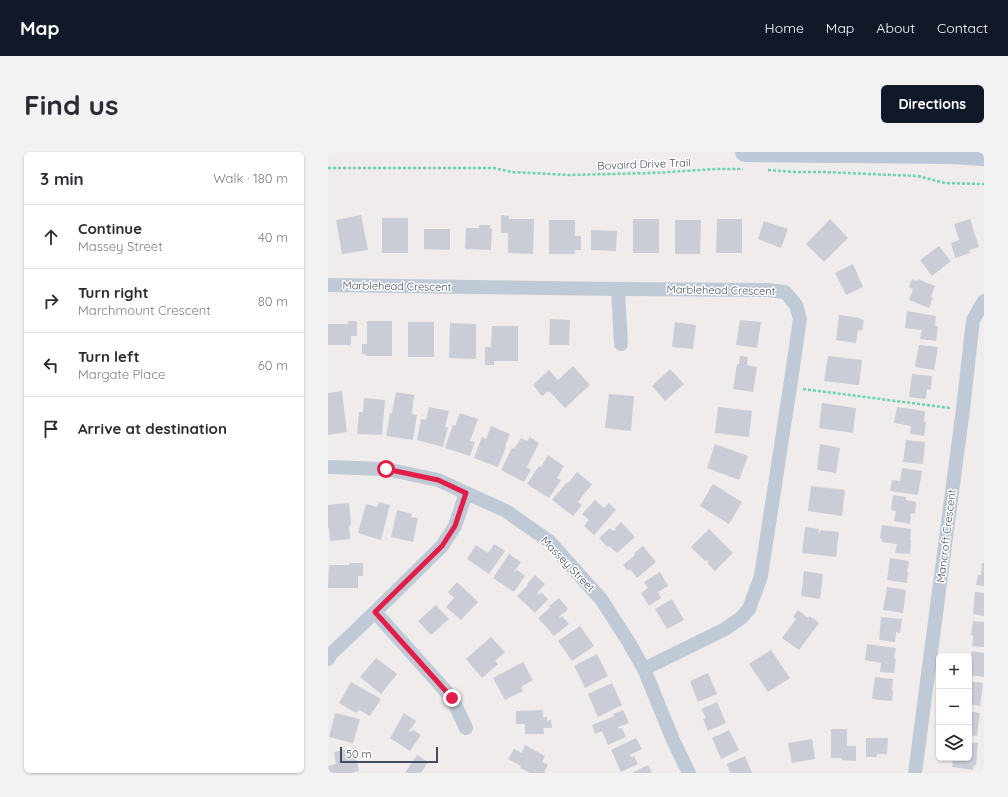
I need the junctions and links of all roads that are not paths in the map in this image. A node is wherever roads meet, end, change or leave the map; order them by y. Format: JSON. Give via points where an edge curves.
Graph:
{"nodes":[{"id":1,"x":984,"y":156,"type":"edge"},
{"id":2,"x":746,"y":160,"type":"edge"},
{"id":3,"x":328,"y":285,"type":"edge"},
{"id":4,"x":618,"y":289,"type":"junction"},
{"id":5,"x":984,"y":301,"type":"edge"},
{"id":6,"x":621,"y":344,"type":"dead end"},
{"id":7,"x":328,"y":467,"type":"edge"},
{"id":8,"x":466,"y":493,"type":"junction"},
{"id":9,"x":375,"y":612,"type":"junction"},
{"id":10,"x":328,"y":659,"type":"edge"},
{"id":11,"x":644,"y":669,"type":"junction"},
{"id":12,"x":466,"y":728,"type":"dead end"},
{"id":13,"x":689,"y":773,"type":"edge"},
{"id":14,"x":915,"y":773,"type":"edge"}],
"edges":[{"from":1,"to":2,"type":"main road","via":[[951,154]]},
{"from":3,"to":4,"type":"street","name":"Marblehead Crescent"},
{"from":4,"to":6,"type":"street"},
{"from":4,"to":11,"type":"street","name":"Marblehead Crescent","via":[[785,292],[796,305],[800,318],[761,576],[749,609],[726,629]]},
{"from":5,"to":14,"type":"street","name":"Mancroft Crescent","via":[[972,320]]},
{"from":7,"to":8,"type":"street","name":"Massey Street","via":[[386,469],[438,480]]},
{"from":8,"to":9,"type":"street","via":[[455,526],[442,546]]},
{"from":8,"to":11,"type":"street","name":"Massey Street","via":[[506,511],[549,541],[602,599]]},
{"from":9,"to":10,"type":"street"},
{"from":9,"to":12,"type":"street","via":[[452,698]]},
{"from":11,"to":13,"type":"street","name":"Massey Street"}]}
